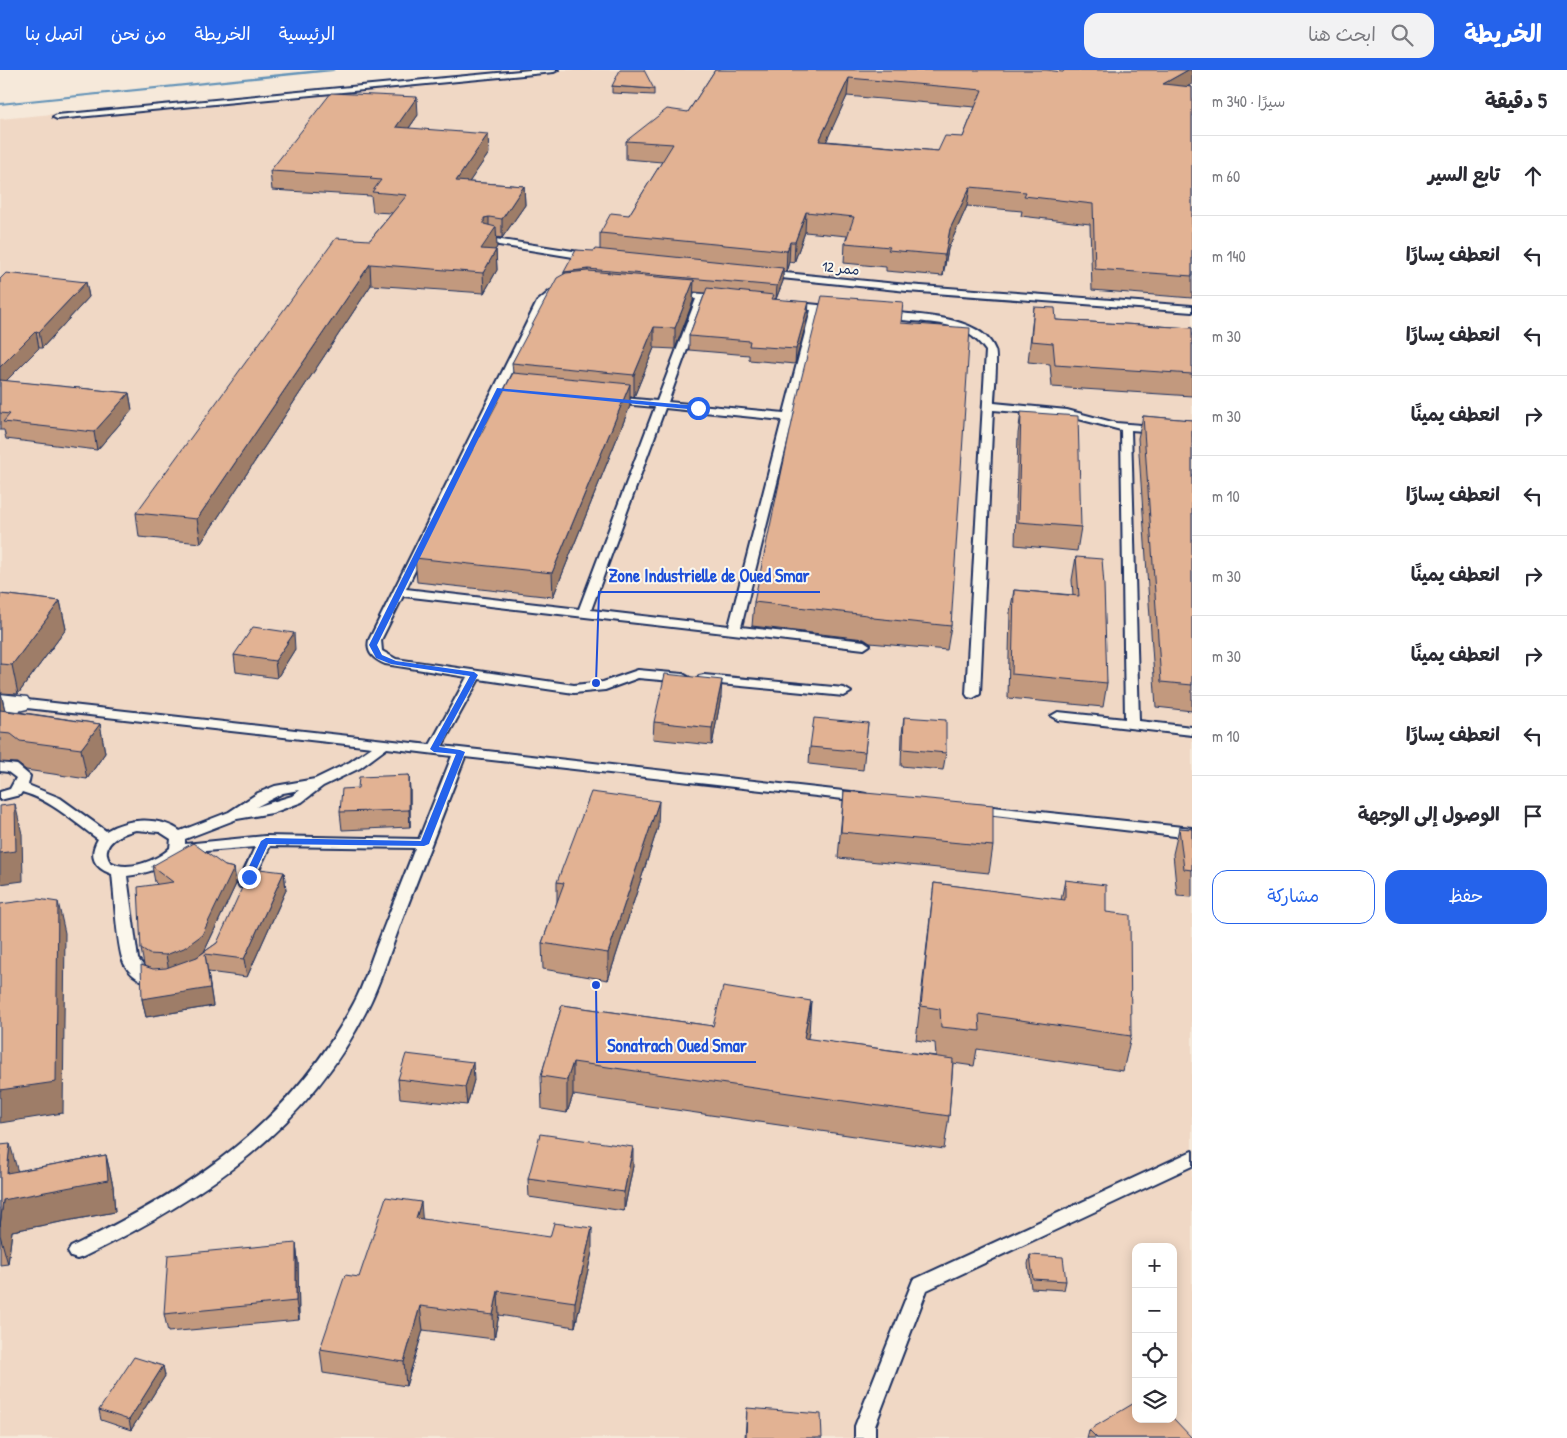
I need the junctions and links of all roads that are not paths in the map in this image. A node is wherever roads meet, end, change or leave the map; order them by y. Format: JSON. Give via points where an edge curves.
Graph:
{"nodes":[{"id":1,"x":554,"y":70,"type":"edge"},
{"id":2,"x":57,"y":118,"type":"dead end"},
{"id":3,"x":489,"y":241,"type":"edge"},
{"id":4,"x":604,"y":259,"type":"edge"},
{"id":5,"x":751,"y":273,"type":"edge"},
{"id":6,"x":577,"y":287,"type":"edge"},
{"id":7,"x":663,"y":292,"type":"edge"},
{"id":8,"x":702,"y":296,"type":"junction"},
{"id":9,"x":730,"y":299,"type":"edge"},
{"id":10,"x":778,"y":304,"type":"edge"},
{"id":11,"x":816,"y":308,"type":"junction"},
{"id":12,"x":1192,"y":309,"type":"edge"},
{"id":13,"x":853,"y":312,"type":"edge"},
{"id":14,"x":872,"y":314,"type":"edge"},
{"id":15,"x":604,"y":399,"type":"edge"},
{"id":16,"x":662,"y":404,"type":"junction"},
{"id":17,"x":988,"y":406,"type":"junction"},
{"id":18,"x":788,"y":417,"type":"junction"},
{"id":19,"x":1126,"y":427,"type":"junction"},
{"id":20,"x":1192,"y":432,"type":"edge"},
{"id":21,"x":399,"y":592,"type":"junction"},
{"id":22,"x":583,"y":614,"type":"junction"},
{"id":23,"x":734,"y":631,"type":"junction"},
{"id":24,"x":864,"y":645,"type":"dead end"},
{"id":25,"x":474,"y":675,"type":"junction"},
{"id":26,"x":844,"y":692,"type":"dead end"},
{"id":27,"x":973,"y":694,"type":"dead end"},
{"id":28,"x":9,"y":702,"type":"edge"},
{"id":29,"x":1058,"y":716,"type":"dead end"},
{"id":30,"x":1132,"y":724,"type":"junction"},
{"id":31,"x":1192,"y":731,"type":"edge"},
{"id":32,"x":384,"y":744,"type":"junction"},
{"id":33,"x":434,"y":749,"type":"junction"},
{"id":34,"x":460,"y":752,"type":"junction"},
{"id":35,"x":0,"y":767,"type":"edge"},
{"id":36,"x":20,"y":787,"type":"junction"},
{"id":37,"x":0,"y":796,"type":"edge"},
{"id":38,"x":876,"y":798,"type":"edge"},
{"id":39,"x":965,"y":808,"type":"edge"},
{"id":40,"x":1192,"y":833,"type":"edge"},
{"id":41,"x":106,"y":838,"type":"junction"},
{"id":42,"x":266,"y":841,"type":"junction"},
{"id":43,"x":177,"y":843,"type":"junction"},
{"id":44,"x":424,"y":844,"type":"junction"},
{"id":45,"x":119,"y":871,"type":"junction"},
{"id":46,"x":240,"y":895,"type":"edge"},
{"id":47,"x":171,"y":978,"type":"edge"},
{"id":48,"x":1192,"y":1158,"type":"edge"},
{"id":49,"x":77,"y":1252,"type":"dead end"},
{"id":50,"x":865,"y":1438,"type":"edge"}],
"edges":[{"from":1,"to":2,"type":"lane"},
{"from":3,"to":4,"type":"lane"},
{"from":5,"to":12,"type":"lane","name":"ممر 12"},
{"from":6,"to":21,"type":"lane","via":[[553,294],[542,302],[504,389]]},
{"from":7,"to":8,"type":"lane"},
{"from":8,"to":9,"type":"lane"},
{"from":8,"to":16,"type":"lane"},
{"from":10,"to":11,"type":"lane"},
{"from":11,"to":13,"type":"lane"},
{"from":11,"to":18,"type":"lane"},
{"from":14,"to":17,"type":"lane","via":[[945,322],[968,329],[984,340],[991,351]]},
{"from":15,"to":16,"type":"lane"},
{"from":16,"to":18,"type":"lane"},
{"from":16,"to":22,"type":"lane"},
{"from":17,"to":19,"type":"lane","via":[[1067,413]]},
{"from":17,"to":27,"type":"lane"},
{"from":18,"to":23,"type":"lane"},
{"from":19,"to":20,"type":"lane"},
{"from":19,"to":30,"type":"lane"},
{"from":21,"to":22,"type":"lane"},
{"from":21,"to":25,"type":"lane","via":[[373,645],[379,656],[394,663]]},
{"from":22,"to":23,"type":"lane"},
{"from":23,"to":24,"type":"lane"},
{"from":25,"to":26,"type":"lane","via":[[574,689],[595,688],[629,676],[646,674]]},
{"from":25,"to":33,"type":"lane"},
{"from":28,"to":32,"type":"lane"},
{"from":29,"to":30,"type":"lane"},
{"from":30,"to":31,"type":"lane"},
{"from":32,"to":33,"type":"lane"},
{"from":32,"to":43,"type":"lane","via":[[297,799],[259,812],[234,815]]},
{"from":33,"to":34,"type":"lane"},
{"from":34,"to":38,"type":"lane"},
{"from":34,"to":44,"type":"lane"},
{"from":35,"to":36,"type":"lane","via":[[19,771],[23,776]]},
{"from":36,"to":37,"type":"lane","via":[[15,792]]},
{"from":36,"to":41,"type":"lane","via":[[49,797]]},
{"from":39,"to":40,"type":"lane"},
{"from":41,"to":43,"type":"lane","via":[[136,825],[166,829]]},
{"from":41,"to":45,"type":"lane","via":[[101,845],[100,859],[103,865]]},
{"from":42,"to":43,"type":"lane"},
{"from":42,"to":44,"type":"lane"},
{"from":42,"to":46,"type":"lane"},
{"from":43,"to":45,"type":"lane","via":[[165,859]]},
{"from":44,"to":49,"type":"lane","via":[[363,1001],[329,1062],[305,1092],[244,1152],[208,1179],[138,1222]]},
{"from":45,"to":47,"type":"lane","via":[[132,966],[145,976]]},
{"from":48,"to":50,"type":"lane","via":[[920,1285],[865,1426]]}]}
